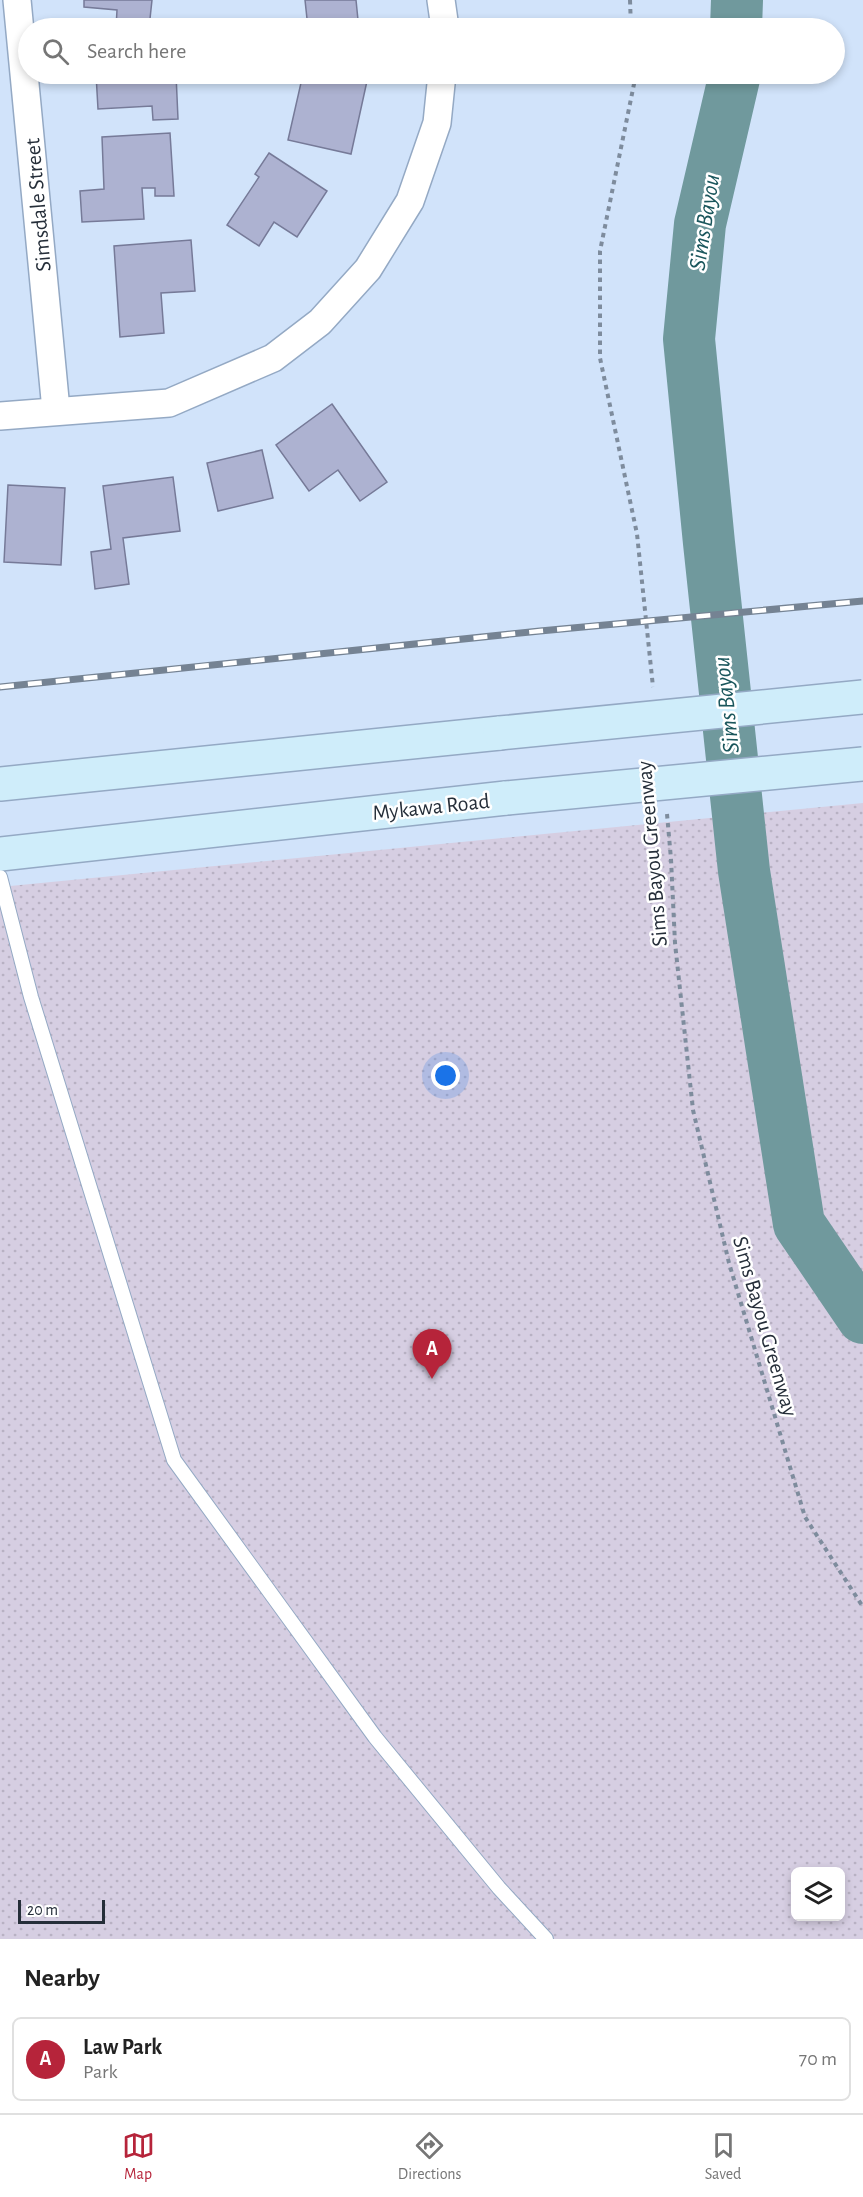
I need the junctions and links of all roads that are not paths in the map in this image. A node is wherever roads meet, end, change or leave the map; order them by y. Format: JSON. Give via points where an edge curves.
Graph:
{"nodes":[{"id":1,"x":17,"y":0,"type":"edge"},
{"id":2,"x":441,"y":0,"type":"edge"},
{"id":3,"x":19,"y":18,"type":"edge"},
{"id":4,"x":444,"y":18,"type":"edge"},
{"id":5,"x":25,"y":84,"type":"edge"},
{"id":6,"x":441,"y":84,"type":"edge"},
{"id":7,"x":56,"y":410,"type":"junction"},
{"id":8,"x":0,"y":416,"type":"edge"},
{"id":9,"x":863,"y":697,"type":"edge"},
{"id":10,"x":863,"y":764,"type":"edge"},
{"id":11,"x":0,"y":784,"type":"edge"},
{"id":12,"x":0,"y":854,"type":"edge"},
{"id":13,"x":0,"y":877,"type":"edge"},
{"id":14,"x":546,"y":1939,"type":"edge"}],
"edges":[{"from":1,"to":3,"type":"street","name":"Simsdale Street"},
{"from":2,"to":4,"type":"street"},
{"from":5,"to":7,"type":"street","name":"Simsdale Street"},
{"from":6,"to":7,"type":"street","via":[[437,123],[410,201],[368,269],[320,322],[273,358],[169,403]]},
{"from":7,"to":8,"type":"street"},
{"from":9,"to":11,"type":"main road","bridge":true},
{"from":10,"to":12,"type":"main road","name":"Mykawa Road","bridge":true,"via":[[506,798]]},
{"from":13,"to":14,"type":"lane","via":[[31,997],[174,1460],[375,1737]]}]}
